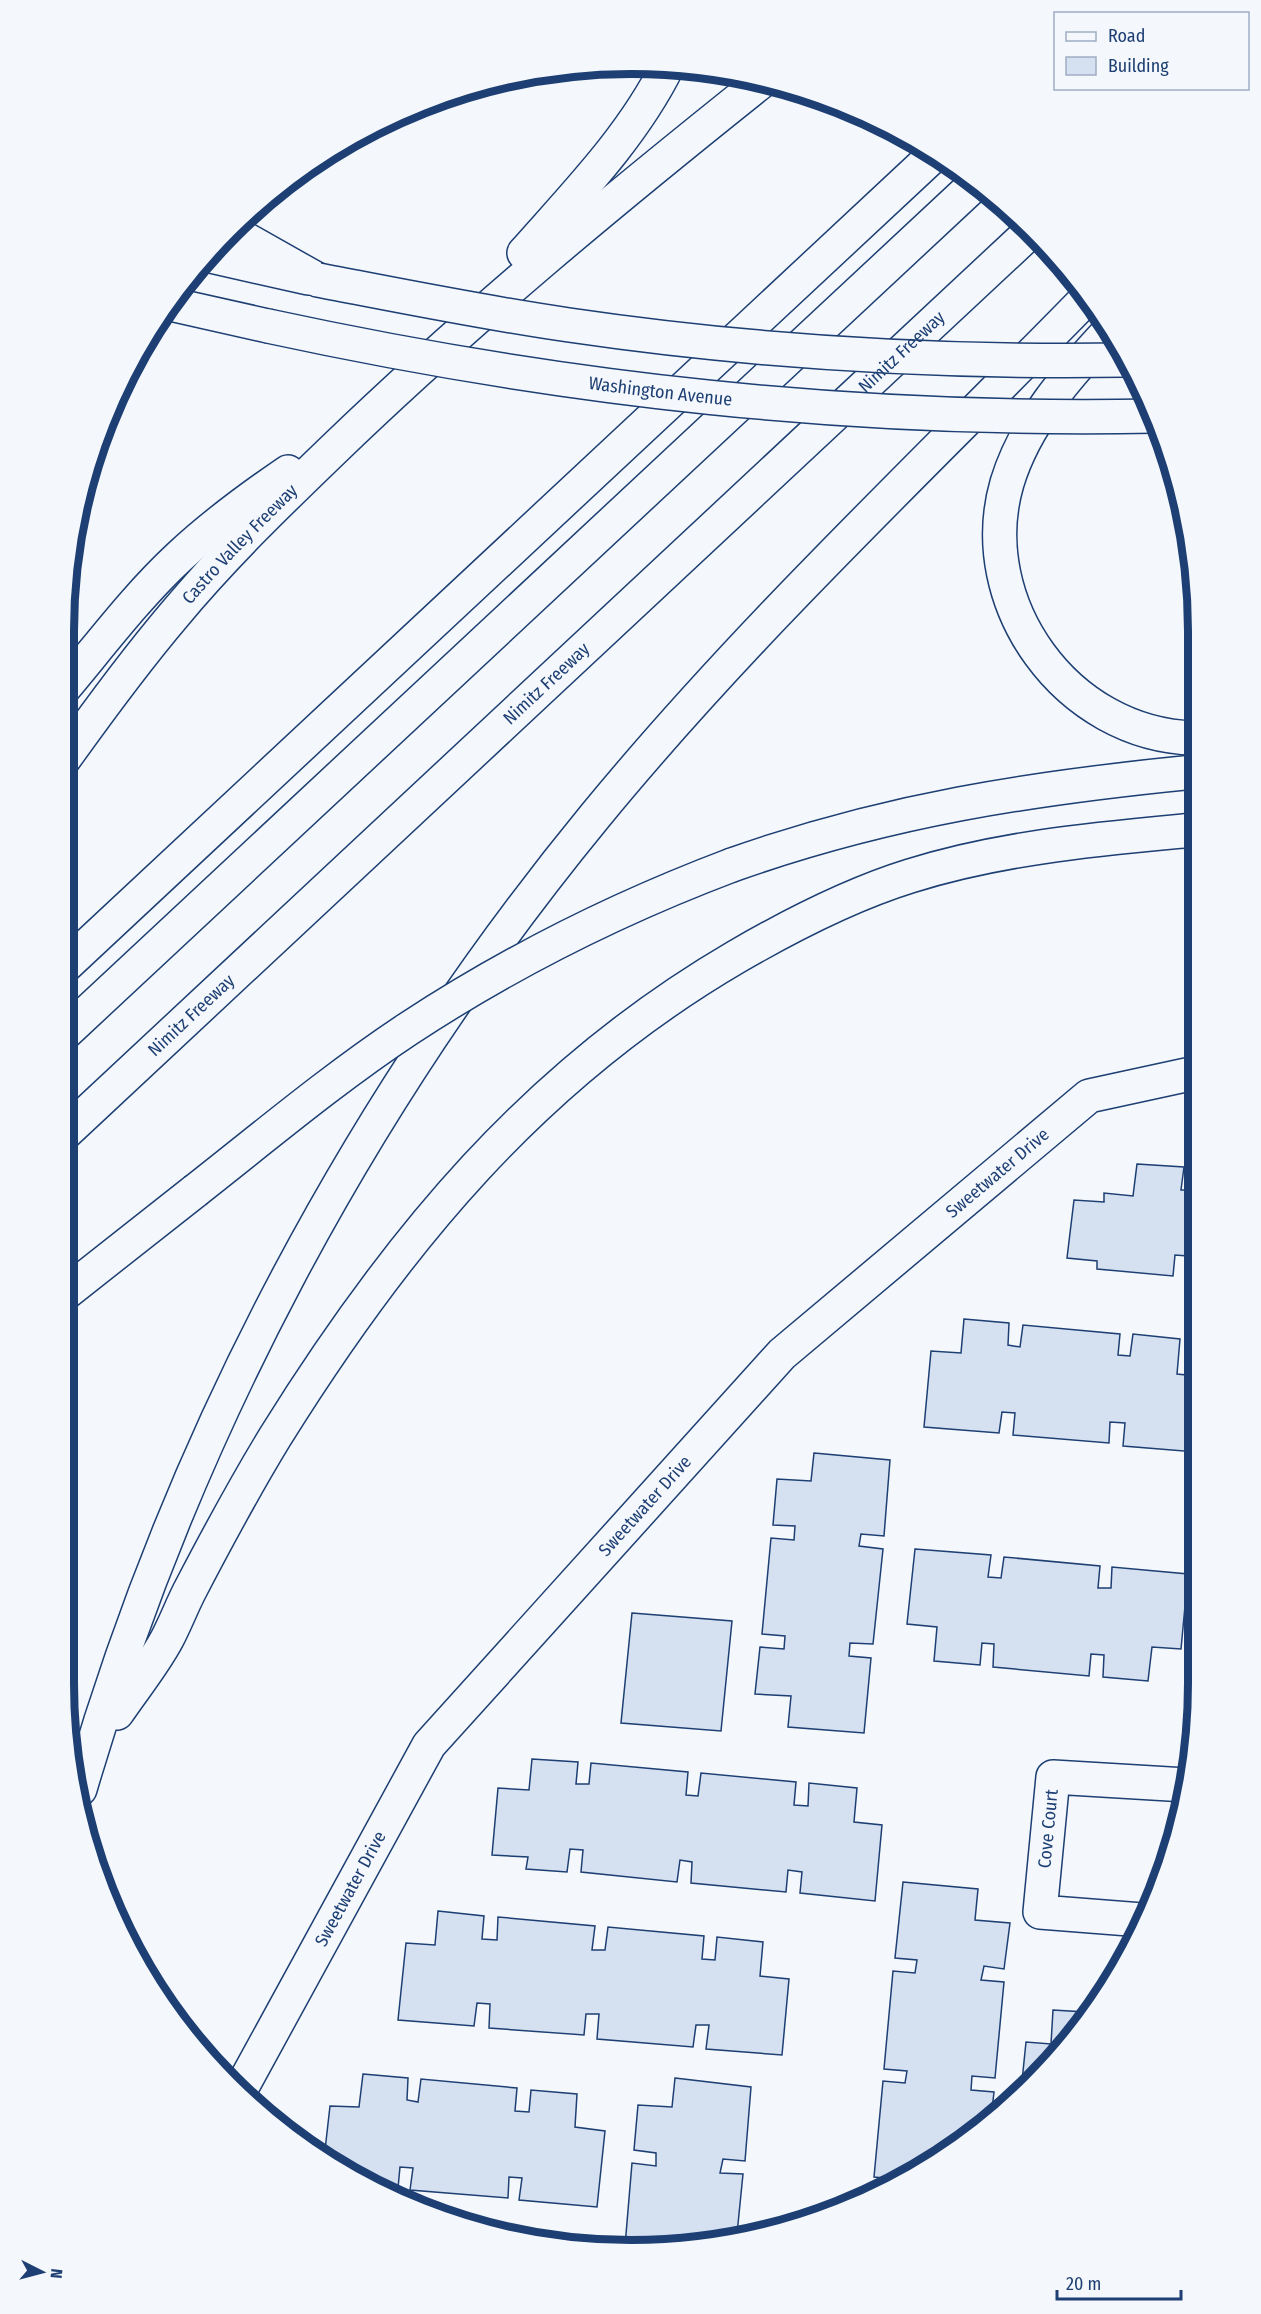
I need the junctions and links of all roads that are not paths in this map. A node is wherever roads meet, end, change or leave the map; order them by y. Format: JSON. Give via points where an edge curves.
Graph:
{"nodes":[{"id":1,"x":662,"y":75,"type":"edge"},
{"id":2,"x":754,"y":87,"type":"edge"},
{"id":3,"x":929,"y":160,"type":"edge"},
{"id":4,"x":970,"y":189,"type":"edge"},
{"id":5,"x":237,"y":237,"type":"edge"},
{"id":6,"x":1024,"y":237,"type":"edge"},
{"id":7,"x":217,"y":258,"type":"edge"},
{"id":8,"x":318,"y":280,"type":"junction"},
{"id":9,"x":1081,"y":304,"type":"edge"},
{"id":10,"x":178,"y":306,"type":"edge"},
{"id":11,"x":1104,"y":337,"type":"edge"},
{"id":12,"x":437,"y":351,"type":"junction"},
{"id":13,"x":1117,"y":360,"type":"edge"},
{"id":14,"x":1145,"y":416,"type":"edge"},
{"id":15,"x":366,"y":418,"type":"junction"},
{"id":16,"x":74,"y":676,"type":"edge"},
{"id":17,"x":1188,"y":737,"type":"edge"},
{"id":18,"x":74,"y":745,"type":"edge"},
{"id":19,"x":1188,"y":773,"type":"edge"},
{"id":20,"x":1188,"y":831,"type":"edge"},
{"id":21,"x":74,"y":958,"type":"edge"},
{"id":22,"x":74,"y":1025,"type":"edge"},
{"id":23,"x":1188,"y":1075,"type":"edge"},
{"id":24,"x":74,"y":1125,"type":"edge"},
{"id":25,"x":74,"y":1286,"type":"edge"},
{"id":26,"x":91,"y":1752,"type":"junction"},
{"id":27,"x":82,"y":1781,"type":"edge"},
{"id":28,"x":1178,"y":1785,"type":"edge"},
{"id":29,"x":1135,"y":1919,"type":"edge"},
{"id":30,"x":244,"y":2084,"type":"edge"}],
"edges":[{"from":1,"to":12,"type":"main road","via":[[612,151]]},
{"from":2,"to":12,"type":"main road","via":[[582,226]]},
{"from":3,"to":21,"type":"main road"},
{"from":4,"to":22,"type":"main road"},
{"from":5,"to":8,"type":"main road"},
{"from":6,"to":24,"type":"main road","name":"Nimitz Freeway"},
{"from":7,"to":8,"type":"main road"},
{"from":8,"to":13,"type":"main road","bridge":true,"via":[[570,325],[744,345],[926,357]]},
{"from":9,"to":26,"type":"main road","via":[[716,677],[595,815],[446,1016],[338,1186],[252,1346],[179,1511]]},
{"from":10,"to":14,"type":"main road","name":"Washington Avenue","bridge":true,"via":[[443,361],[686,397],[926,414]]},
{"from":11,"to":17,"type":"main road","via":[[1044,407],[1020,447],[1007,483],[1000,520],[1000,557],[1014,611],[1031,643],[1054,673],[1099,710],[1136,726]]},
{"from":12,"to":15,"type":"main road","name":"Castro Valley Freeway"},
{"from":15,"to":16,"type":"main road","via":[[213,526],[148,589]]},
{"from":15,"to":18,"type":"main road","name":"Castro Valley Freeway","via":[[235,546],[175,614]]},
{"from":19,"to":25,"type":"main road","bridge":true,"via":[[1040,790],[937,807],[849,828],[732,865],[590,925],[449,1004],[331,1085]]},
{"from":20,"to":26,"type":"main road","via":[[995,855],[929,870],[875,888],[782,931],[704,976],[594,1055],[525,1115],[462,1180],[377,1286],[276,1436],[230,1515],[167,1639]]},
{"from":23,"to":30,"type":"main road","name":"Sweetwater Drive","via":[[1089,1096],[782,1354],[429,1746]]},
{"from":26,"to":27,"type":"main road"},
{"from":28,"to":29,"type":"main road","name":"Cove Court","via":[[1053,1777],[1040,1912]]}]}
